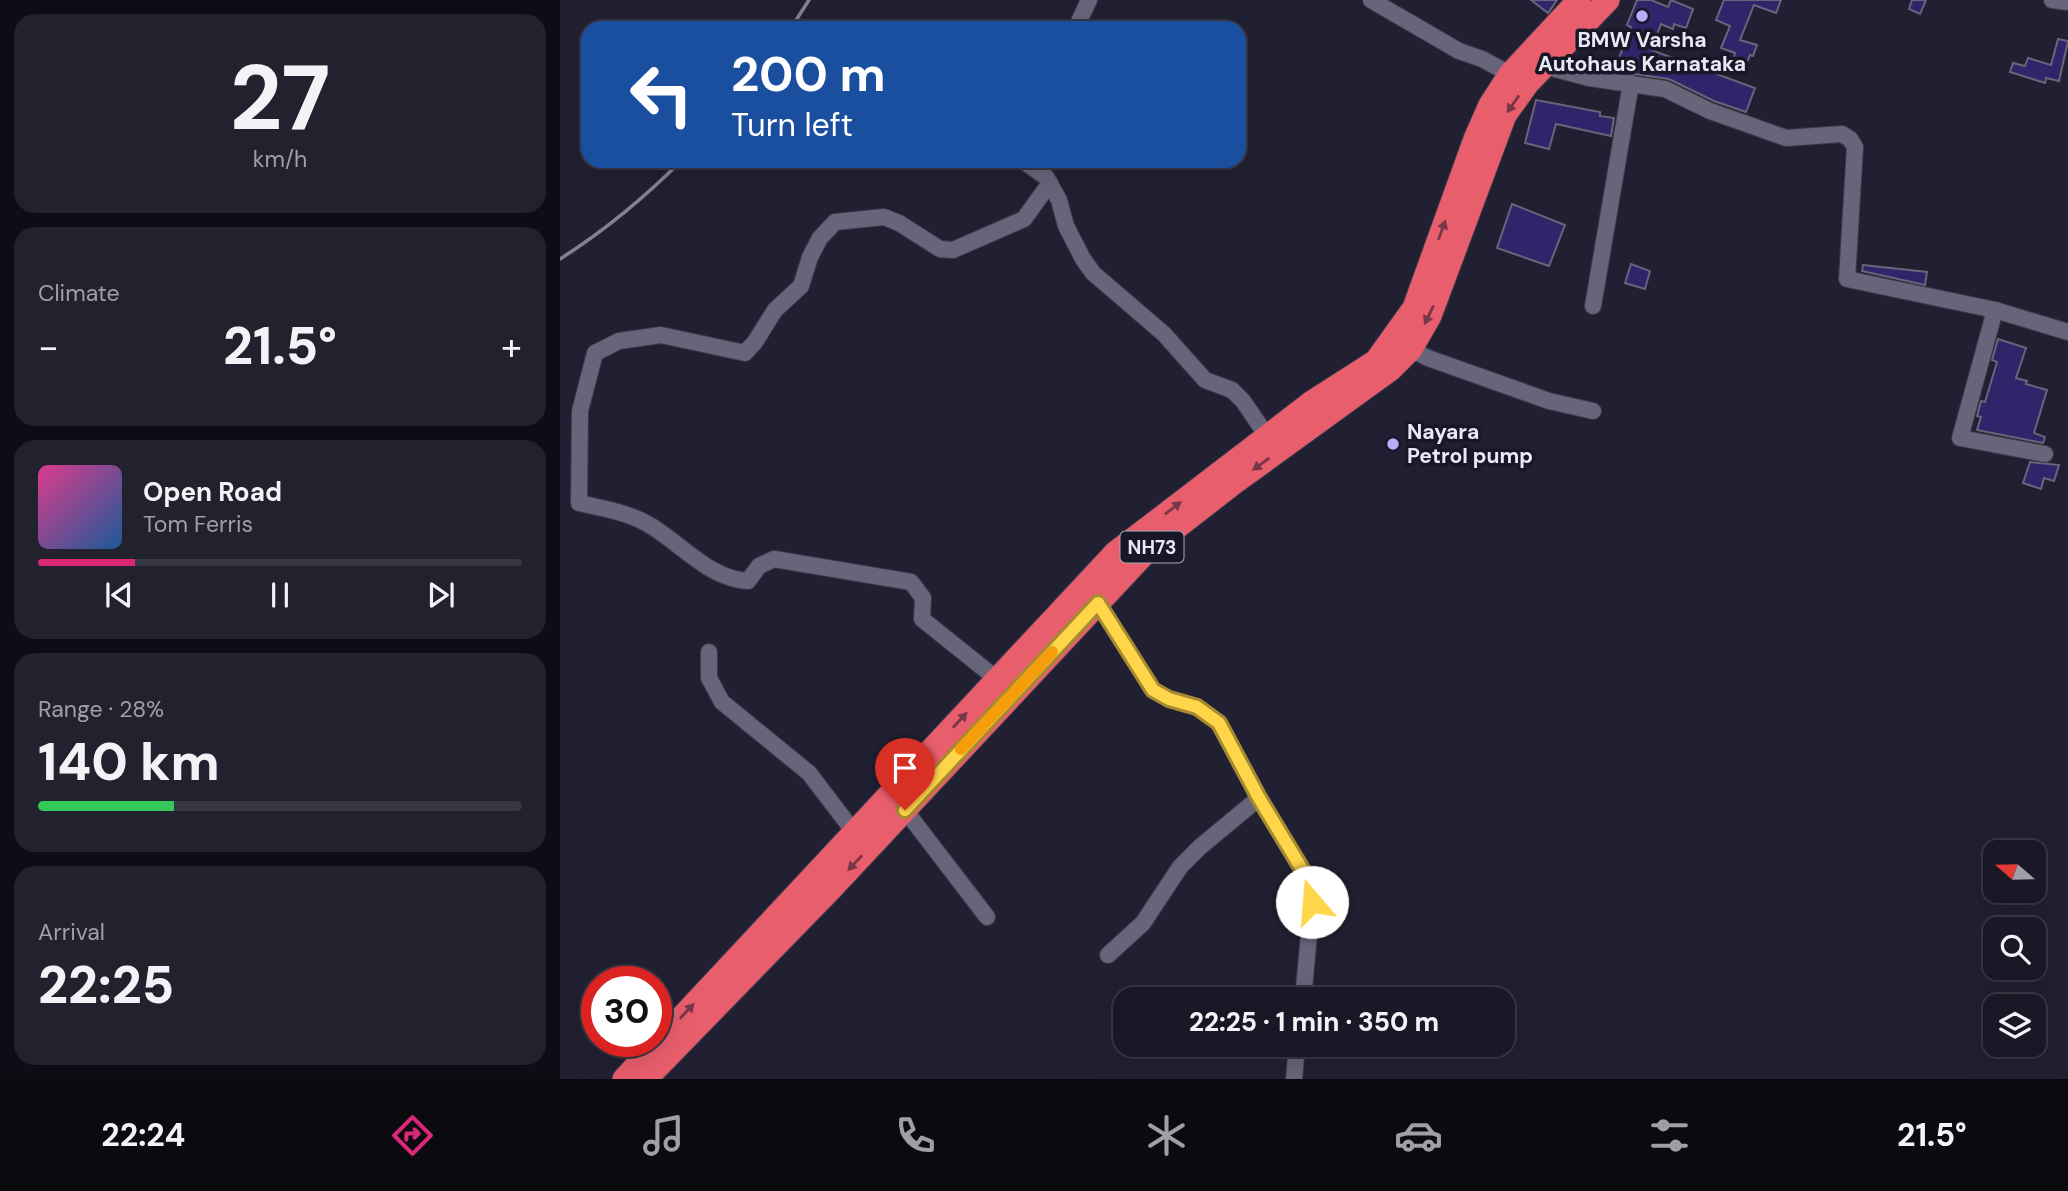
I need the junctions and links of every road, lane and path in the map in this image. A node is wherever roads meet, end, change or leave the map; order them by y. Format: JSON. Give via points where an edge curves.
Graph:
{"nodes":[{"id":1,"x":1089,"y":0,"type":"edge"},
{"id":2,"x":1371,"y":0,"type":"edge"},
{"id":3,"x":1579,"y":0,"type":"edge"},
{"id":4,"x":1608,"y":0,"type":"edge"},
{"id":5,"x":2052,"y":0,"type":"edge"},
{"id":6,"x":2068,"y":2,"type":"edge"},
{"id":7,"x":1079,"y":21,"type":"edge"},
{"id":8,"x":1544,"y":66,"type":"junction"},
{"id":9,"x":1510,"y":74,"type":"junction"},
{"id":10,"x":1631,"y":83,"type":"junction"},
{"id":11,"x":1033,"y":168,"type":"edge"},
{"id":12,"x":1050,"y":183,"type":"junction"},
{"id":13,"x":1592,"y":306,"type":"dead end"},
{"id":14,"x":1995,"y":310,"type":"junction"},
{"id":15,"x":2068,"y":332,"type":"edge"},
{"id":16,"x":1410,"y":349,"type":"junction"},
{"id":17,"x":1593,"y":411,"type":"dead end"},
{"id":18,"x":1267,"y":436,"type":"junction"},
{"id":19,"x":2045,"y":454,"type":"dead end"},
{"id":20,"x":1098,"y":603,"type":"junction"},
{"id":21,"x":709,"y":652,"type":"dead end"},
{"id":22,"x":998,"y":680,"type":"junction"},
{"id":23,"x":1259,"y":798,"type":"junction"},
{"id":24,"x":905,"y":810,"type":"junction"},
{"id":25,"x":854,"y":832,"type":"junction"},
{"id":26,"x":987,"y":917,"type":"dead end"},
{"id":27,"x":1108,"y":955,"type":"dead end"},
{"id":28,"x":1304,"y":987,"type":"edge"},
{"id":29,"x":1296,"y":1057,"type":"edge"},
{"id":30,"x":624,"y":1079,"type":"edge"},
{"id":31,"x":646,"y":1079,"type":"edge"},
{"id":32,"x":1294,"y":1079,"type":"edge"}],
"edges":[{"from":1,"to":7,"type":"street"},
{"from":2,"to":9,"type":"street","via":[[1459,51]]},
{"from":3,"to":9,"type":"highway","number":"NH73"},
{"from":4,"to":8,"type":"highway","number":"NH73"},
{"from":5,"to":6,"type":"street"},
{"from":8,"to":10,"type":"street"},
{"from":8,"to":16,"type":"highway","number":"NH73","one_way":true,"via":[[1505,115],[1430,316]]},
{"from":18,"to":9,"type":"highway","number":"NH73","one_way":true,"via":[[1376,360],[1414,308],[1475,139]]},
{"from":10,"to":13,"type":"street"},
{"from":10,"to":14,"type":"street","via":[[1665,89],[1710,111],[1786,138],[1842,134],[1855,147],[1847,279]]},
{"from":11,"to":12,"type":"street"},
{"from":12,"to":18,"type":"street","via":[[1066,226],[1093,273],[1164,334],[1205,380],[1232,390]]},
{"from":12,"to":22,"type":"street","via":[[1024,219],[953,250],[940,249],[884,217],[835,222],[820,238],[801,286],[775,310],[745,352],[661,335],[620,341],[595,354],[580,411],[579,503],[646,523],[732,580],[748,581],[759,566],[774,559],[911,582],[923,598],[922,619]]},
{"from":14,"to":15,"type":"street"},
{"from":14,"to":19,"type":"street","via":[[1960,438]]},
{"from":16,"to":17,"type":"street","via":[[1549,401]]},
{"from":16,"to":20,"type":"highway","number":"NH73","one_way":true,"via":[[1390,370],[1149,549]]},
{"from":22,"to":18,"type":"highway","number":"NH73","one_way":true,"via":[[1115,553]]},
{"from":20,"to":23,"type":"street","via":[[1153,690],[1197,707],[1219,723]]},
{"from":20,"to":24,"type":"highway","number":"NH73"},
{"from":21,"to":25,"type":"street","via":[[709,678],[722,702],[809,773]]},
{"from":25,"to":22,"type":"highway","number":"NH73","one_way":true},
{"from":23,"to":27,"type":"street","via":[[1186,860],[1143,923]]},
{"from":23,"to":28,"type":"street","via":[[1308,879],[1312,902]]},
{"from":24,"to":26,"type":"street"},
{"from":24,"to":31,"type":"highway","number":"NH73","one_way":true},
{"from":30,"to":25,"type":"highway","number":"NH73","one_way":true},
{"from":29,"to":32,"type":"street"}]}
